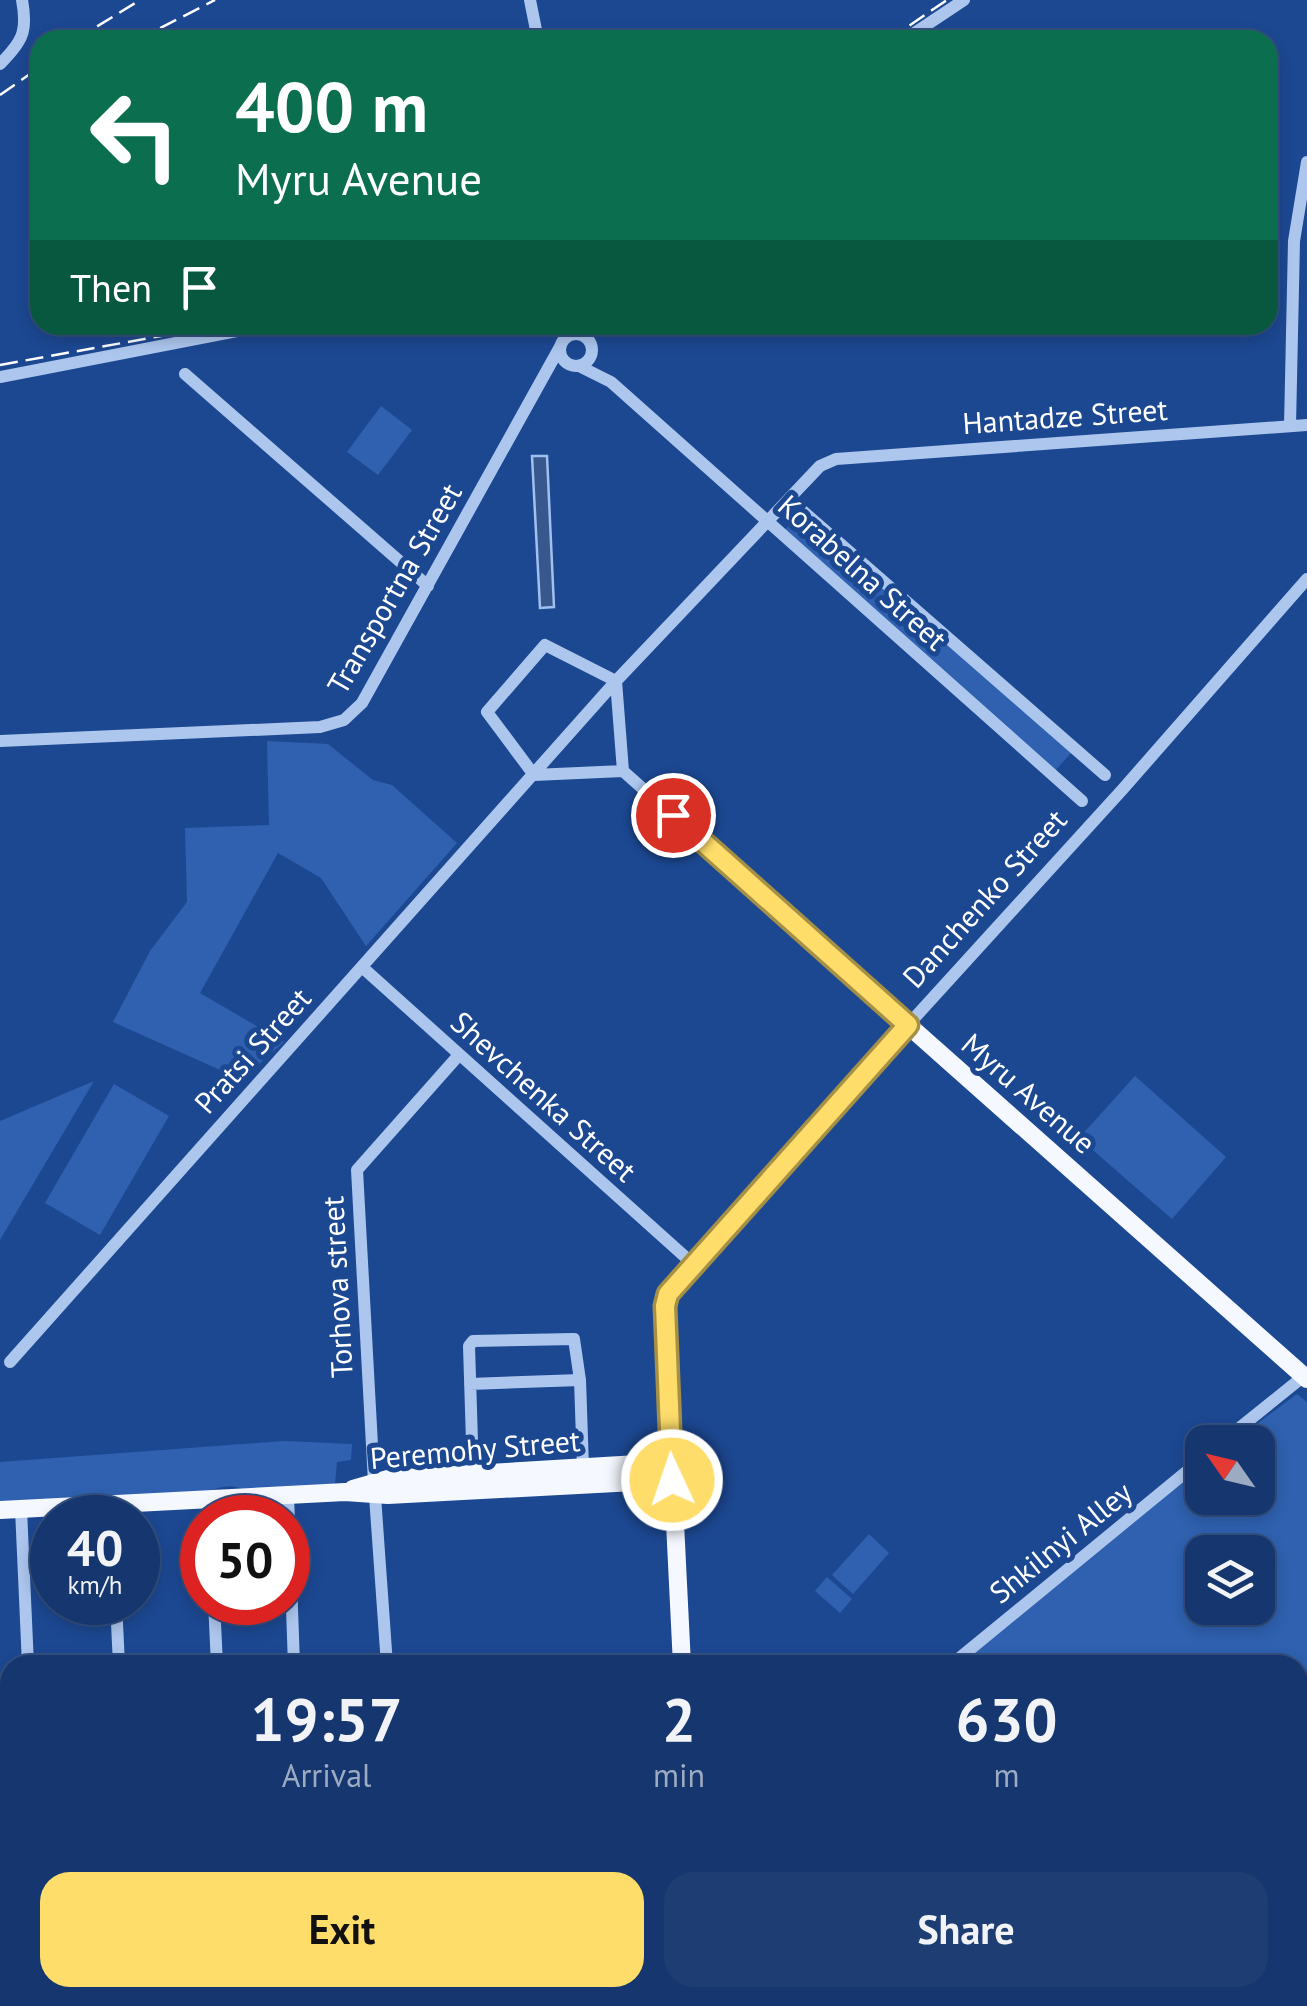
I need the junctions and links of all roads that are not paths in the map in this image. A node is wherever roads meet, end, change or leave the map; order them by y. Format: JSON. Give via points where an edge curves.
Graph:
{"nodes":[{"id":1,"x":22,"y":0,"type":"edge"},
{"id":2,"x":530,"y":0,"type":"edge"},
{"id":3,"x":964,"y":0,"type":"edge"},
{"id":4,"x":536,"y":30,"type":"edge"},
{"id":5,"x":919,"y":30,"type":"edge"},
{"id":6,"x":0,"y":64,"type":"edge"},
{"id":7,"x":1307,"y":162,"type":"edge"},
{"id":8,"x":216,"y":335,"type":"edge"},
{"id":9,"x":568,"y":335,"type":"edge"},
{"id":10,"x":589,"y":335,"type":"edge"},
{"id":11,"x":562,"y":343,"type":"junction"},
{"id":12,"x":591,"y":348,"type":"junction"},
{"id":13,"x":576,"y":366,"type":"junction"},
{"id":14,"x":184,"y":374,"type":"dead end"},
{"id":15,"x":0,"y":377,"type":"edge"},
{"id":16,"x":611,"y":382,"type":"junction"},
{"id":17,"x":536,"y":388,"type":"junction"},
{"id":18,"x":1307,"y":425,"type":"edge"},
{"id":19,"x":1290,"y":426,"type":"junction"},
{"id":20,"x":788,"y":499,"type":"junction"},
{"id":21,"x":766,"y":523,"type":"junction"},
{"id":22,"x":1307,"y":579,"type":"edge"},
{"id":23,"x":428,"y":586,"type":"junction"},
{"id":24,"x":616,"y":682,"type":"junction"},
{"id":25,"x":0,"y":741,"type":"edge"},
{"id":26,"x":623,"y":771,"type":"junction"},
{"id":27,"x":534,"y":775,"type":"junction"},
{"id":28,"x":1105,"y":775,"type":"dead end"},
{"id":29,"x":1082,"y":800,"type":"dead end"},
{"id":30,"x":362,"y":967,"type":"junction"},
{"id":31,"x":908,"y":1025,"type":"junction"},
{"id":32,"x":458,"y":1056,"type":"junction"},
{"id":33,"x":692,"y":1263,"type":"junction"},
{"id":34,"x":10,"y":1362,"type":"dead end"},
{"id":35,"x":1306,"y":1377,"type":"edge"},
{"id":36,"x":580,"y":1380,"type":"junction"},
{"id":37,"x":470,"y":1384,"type":"junction"},
{"id":38,"x":1244,"y":1425,"type":"edge"},
{"id":39,"x":583,"y":1468,"type":"junction"},
{"id":40,"x":672,"y":1471,"type":"junction"},
{"id":41,"x":1185,"y":1473,"type":"edge"},
{"id":42,"x":473,"y":1474,"type":"junction"},
{"id":43,"x":374,"y":1488,"type":"junction"},
{"id":44,"x":288,"y":1494,"type":"junction"},
{"id":45,"x":283,"y":1495,"type":"edge"},
{"id":46,"x":21,"y":1509,"type":"junction"},
{"id":47,"x":30,"y":1509,"type":"edge"},
{"id":48,"x":0,"y":1510,"type":"edge"},
{"id":49,"x":117,"y":1625,"type":"edge"},
{"id":50,"x":215,"y":1625,"type":"edge"},
{"id":51,"x":28,"y":1655,"type":"edge"},
{"id":52,"x":119,"y":1655,"type":"edge"},
{"id":53,"x":217,"y":1655,"type":"edge"},
{"id":54,"x":294,"y":1655,"type":"edge"},
{"id":55,"x":387,"y":1655,"type":"edge"},
{"id":56,"x":681,"y":1655,"type":"edge"},
{"id":57,"x":964,"y":1655,"type":"edge"}],
"edges":[{"from":1,"to":6,"type":"street","via":[[20,43]]},
{"from":2,"to":4,"type":"street"},
{"from":3,"to":5,"type":"street"},
{"from":7,"to":19,"type":"street","via":[[1294,241]]},
{"from":8,"to":15,"type":"street"},
{"from":9,"to":11,"type":"street","name":"Transportna Street"},
{"from":10,"to":12,"type":"street"},
{"from":11,"to":12,"type":"street","via":[[578,335]]},
{"from":11,"to":13,"type":"street","via":[[564,360]]},
{"from":11,"to":17,"type":"street","name":"Transportna Street"},
{"from":12,"to":13,"type":"street","via":[[588,360]]},
{"from":12,"to":16,"type":"street"},
{"from":13,"to":16,"type":"street"},
{"from":13,"to":17,"type":"street"},
{"from":14,"to":23,"type":"street"},
{"from":16,"to":21,"type":"street","name":"Korabelna Street"},
{"from":17,"to":23,"type":"street","name":"Transportna Street"},
{"from":18,"to":19,"type":"street","name":"Hantadze Street"},
{"from":19,"to":20,"type":"street","name":"Hantadze Street","via":[[827,461]]},
{"from":20,"to":21,"type":"street"},
{"from":20,"to":28,"type":"street","name":"Korabelna Street"},
{"from":21,"to":24,"type":"street"},
{"from":21,"to":29,"type":"street","name":"Korabelna Street"},
{"from":22,"to":31,"type":"street","name":"Danchenko Street"},
{"from":23,"to":25,"type":"street","name":"Transportna Street","via":[[362,703],[332,725]]},
{"from":24,"to":26,"type":"street"},
{"from":24,"to":27,"type":"street","name":"Pratsi Street"},
{"from":24,"to":27,"type":"street","via":[[544,646],[488,712]]},
{"from":26,"to":27,"type":"street"},
{"from":26,"to":31,"type":"street","name":"Myru Avenue"},
{"from":27,"to":30,"type":"street","name":"Pratsi Street"},
{"from":30,"to":32,"type":"street","name":"Shevchenka Street"},
{"from":30,"to":34,"type":"street","name":"Pratsi Street"},
{"from":31,"to":33,"type":"main road","name":"Danchenko Street"},
{"from":31,"to":35,"type":"main road","name":"Myru Avenue"},
{"from":32,"to":33,"type":"street","name":"Shevchenka Street"},
{"from":32,"to":43,"type":"street","name":"Torhova street","via":[[357,1170]]},
{"from":33,"to":40,"type":"main road","name":"Danchenko Street","via":[[665,1306]]},
{"from":35,"to":38,"type":"street"},
{"from":36,"to":37,"type":"street"},
{"from":36,"to":37,"type":"street","via":[[570,1336],[470,1342]]},
{"from":36,"to":39,"type":"street"},
{"from":37,"to":42,"type":"street"},
{"from":39,"to":40,"type":"main road","name":"Peremohy Street"},
{"from":39,"to":42,"type":"main road","name":"Peremohy Street"},
{"from":40,"to":43,"type":"main road","name":"Peremohy Street"},
{"from":40,"to":56,"type":"main road","name":"Danchenko Street"},
{"from":41,"to":57,"type":"street","name":"Shkilnyi Alley"},
{"from":42,"to":43,"type":"main road","name":"Peremohy Street"},
{"from":43,"to":44,"type":"main road","name":"Peremohy Street"},
{"from":43,"to":55,"type":"street","name":"Torhova street"},
{"from":44,"to":45,"type":"main road","name":"Peremohy Street"},
{"from":44,"to":54,"type":"street"},
{"from":46,"to":47,"type":"main road","name":"Peremohy Street"},
{"from":46,"to":48,"type":"main road","name":"Peremohy Street"},
{"from":46,"to":51,"type":"street"},
{"from":49,"to":52,"type":"street"},
{"from":50,"to":53,"type":"street"}]}
